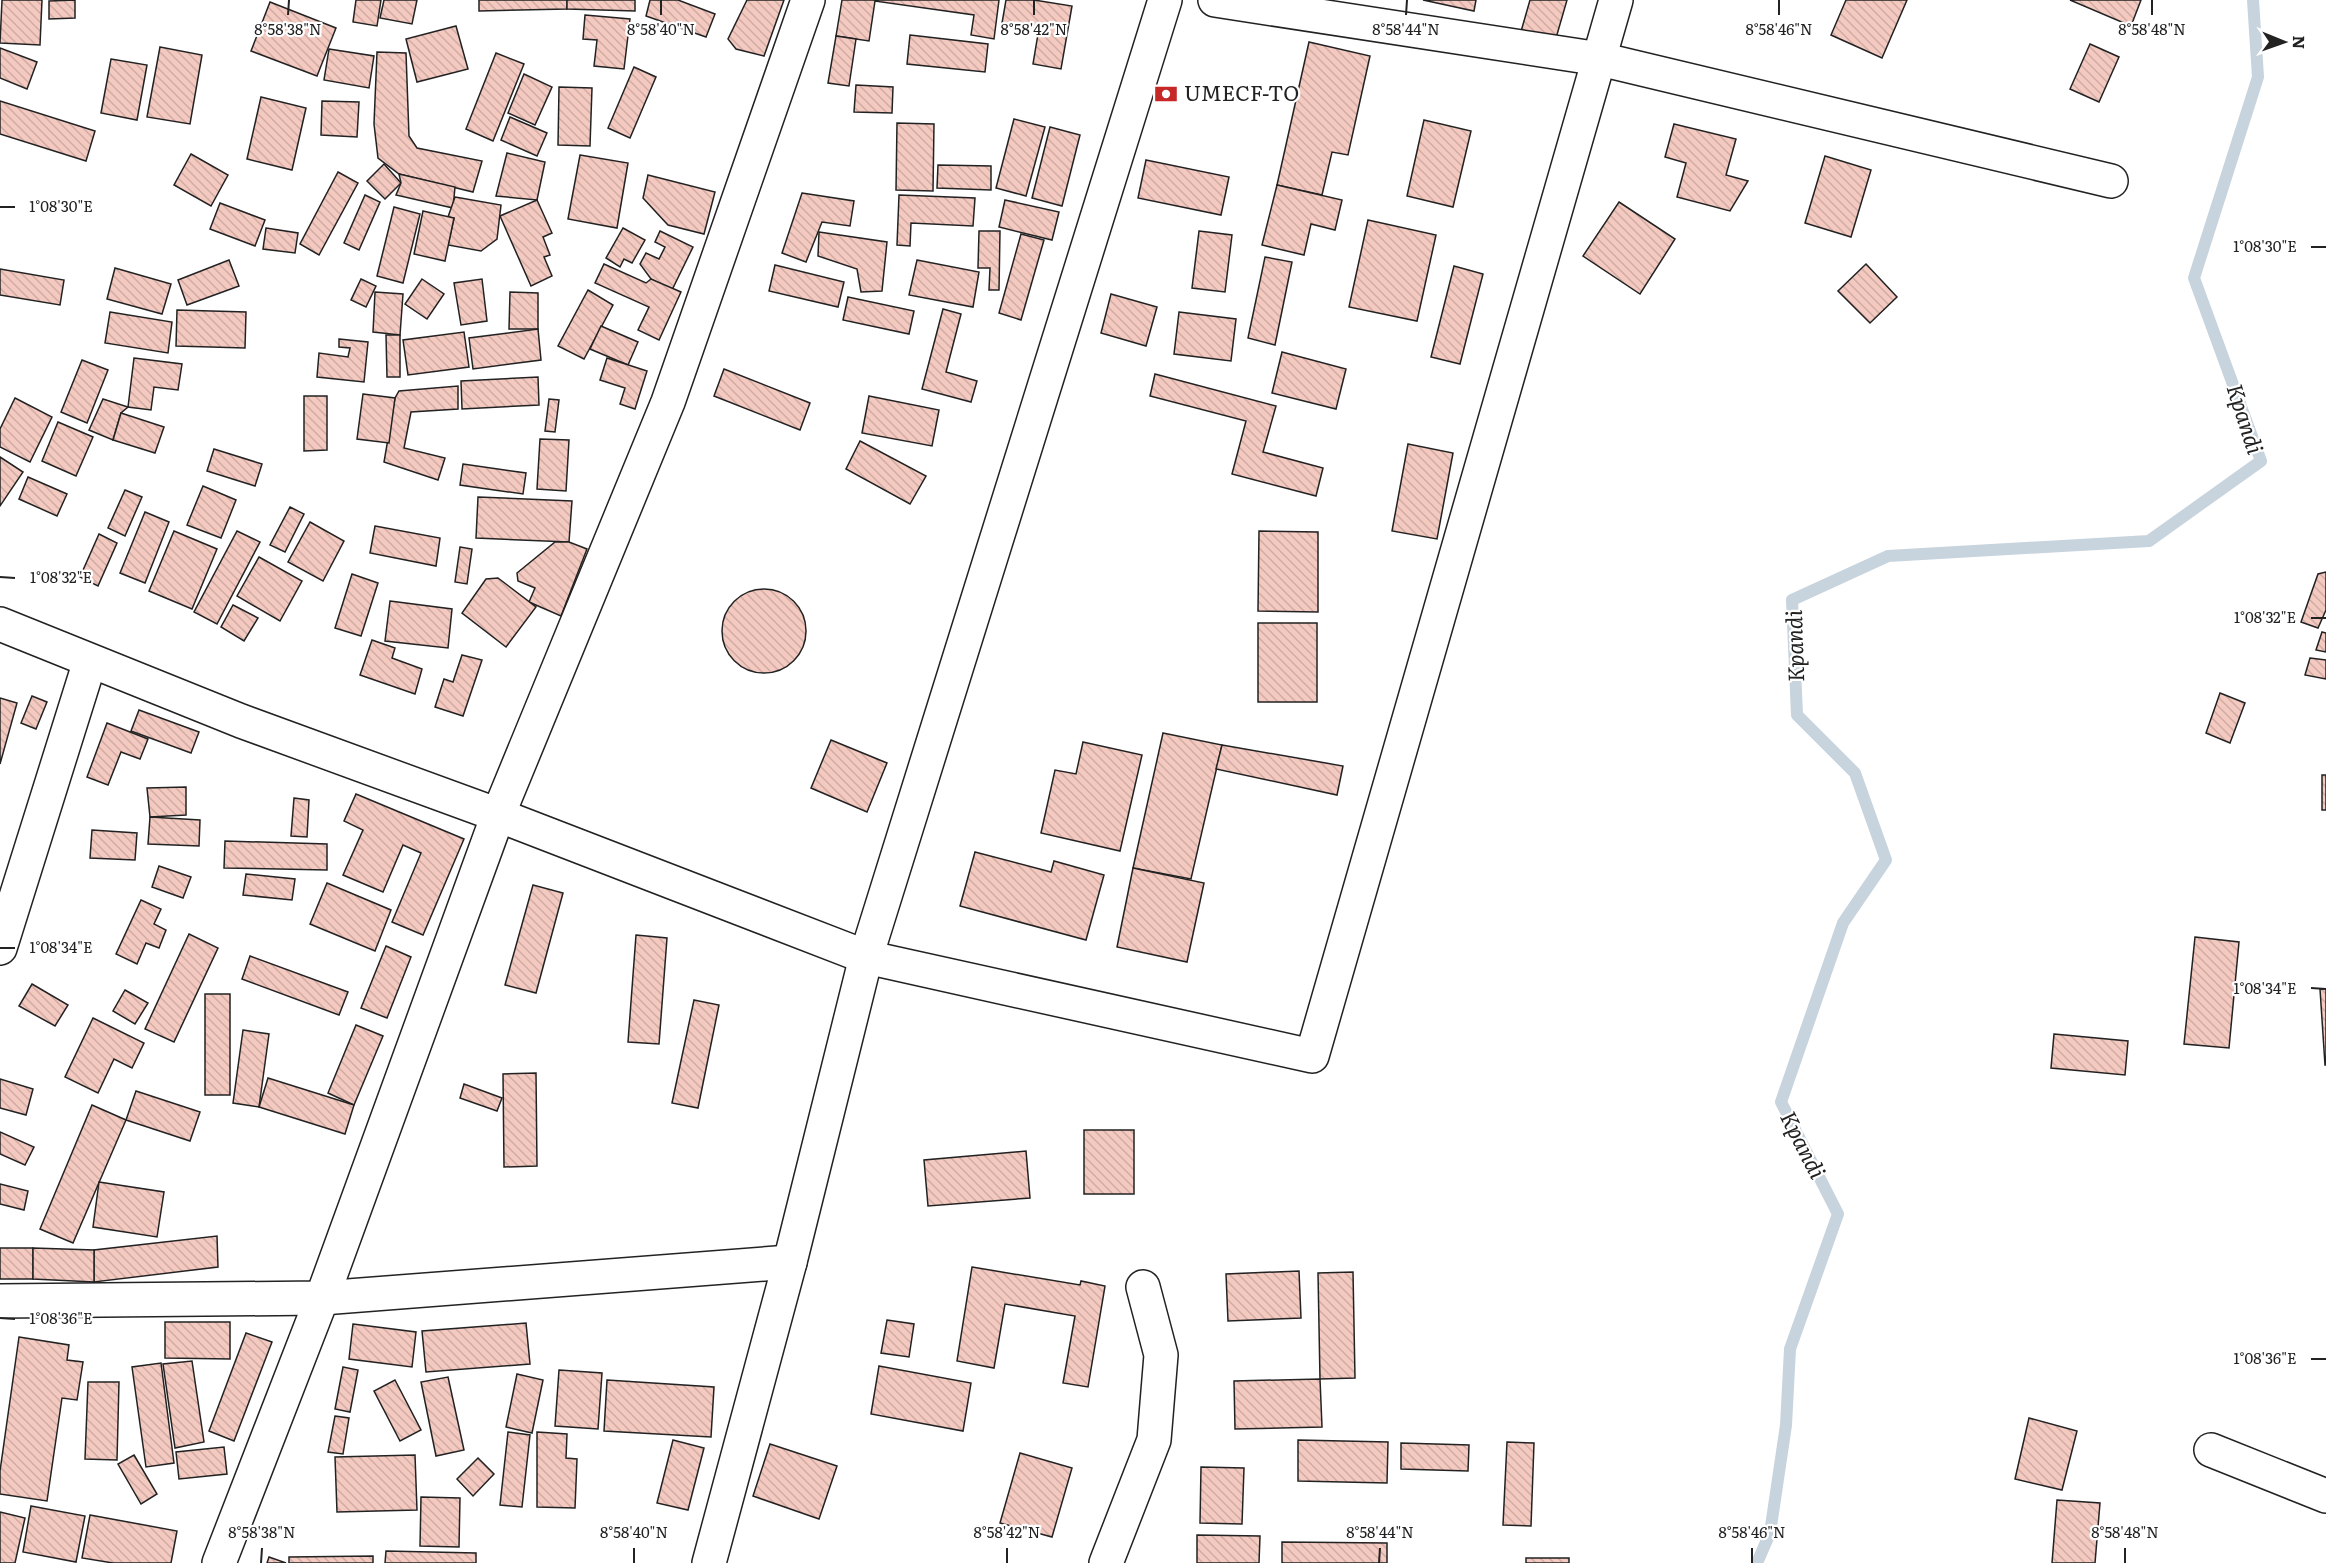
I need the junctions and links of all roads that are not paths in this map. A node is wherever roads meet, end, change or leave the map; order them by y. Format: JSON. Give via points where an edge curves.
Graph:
{"nodes":[{"id":1,"x":808,"y":0,"type":"edge"},
{"id":2,"x":1165,"y":0,"type":"edge"},
{"id":3,"x":1215,"y":0,"type":"edge"},
{"id":4,"x":1616,"y":0,"type":"edge"},
{"id":5,"x":1600,"y":59,"type":"junction"},
{"id":6,"x":2111,"y":181,"type":"dead end"},
{"id":7,"x":0,"y":624,"type":"edge"},
{"id":8,"x":90,"y":661,"type":"junction"},
{"id":9,"x":498,"y":815,"type":"junction"},
{"id":10,"x":0,"y":948,"type":"edge"},
{"id":11,"x":866,"y":957,"type":"junction"},
{"id":12,"x":790,"y":1262,"type":"junction"},
{"id":13,"x":1143,"y":1287,"type":"dead end"},
{"id":14,"x":322,"y":1298,"type":"junction"},
{"id":15,"x":0,"y":1301,"type":"edge"},
{"id":16,"x":2211,"y":1450,"type":"dead end"},
{"id":17,"x":2326,"y":1496,"type":"edge"},
{"id":18,"x":219,"y":1563,"type":"edge"},
{"id":19,"x":710,"y":1563,"type":"edge"},
{"id":20,"x":1106,"y":1563,"type":"edge"}],
"edges":[{"from":1,"to":9,"type":"street","via":[[668,402]]},
{"from":2,"to":11,"type":"street"},
{"from":3,"to":5,"type":"street"},
{"from":4,"to":5,"type":"street"},
{"from":5,"to":6,"type":"street"},
{"from":5,"to":11,"type":"street","via":[[1312,1056]]},
{"from":7,"to":8,"type":"street"},
{"from":8,"to":9,"type":"street"},
{"from":8,"to":10,"type":"street"},
{"from":9,"to":11,"type":"street"},
{"from":9,"to":14,"type":"street"},
{"from":11,"to":12,"type":"street"},
{"from":12,"to":14,"type":"street"},
{"from":12,"to":19,"type":"street"},
{"from":13,"to":20,"type":"street","via":[[1161,1355],[1154,1440]]},
{"from":14,"to":15,"type":"street"},
{"from":14,"to":18,"type":"street"},
{"from":16,"to":17,"type":"street"}]}
